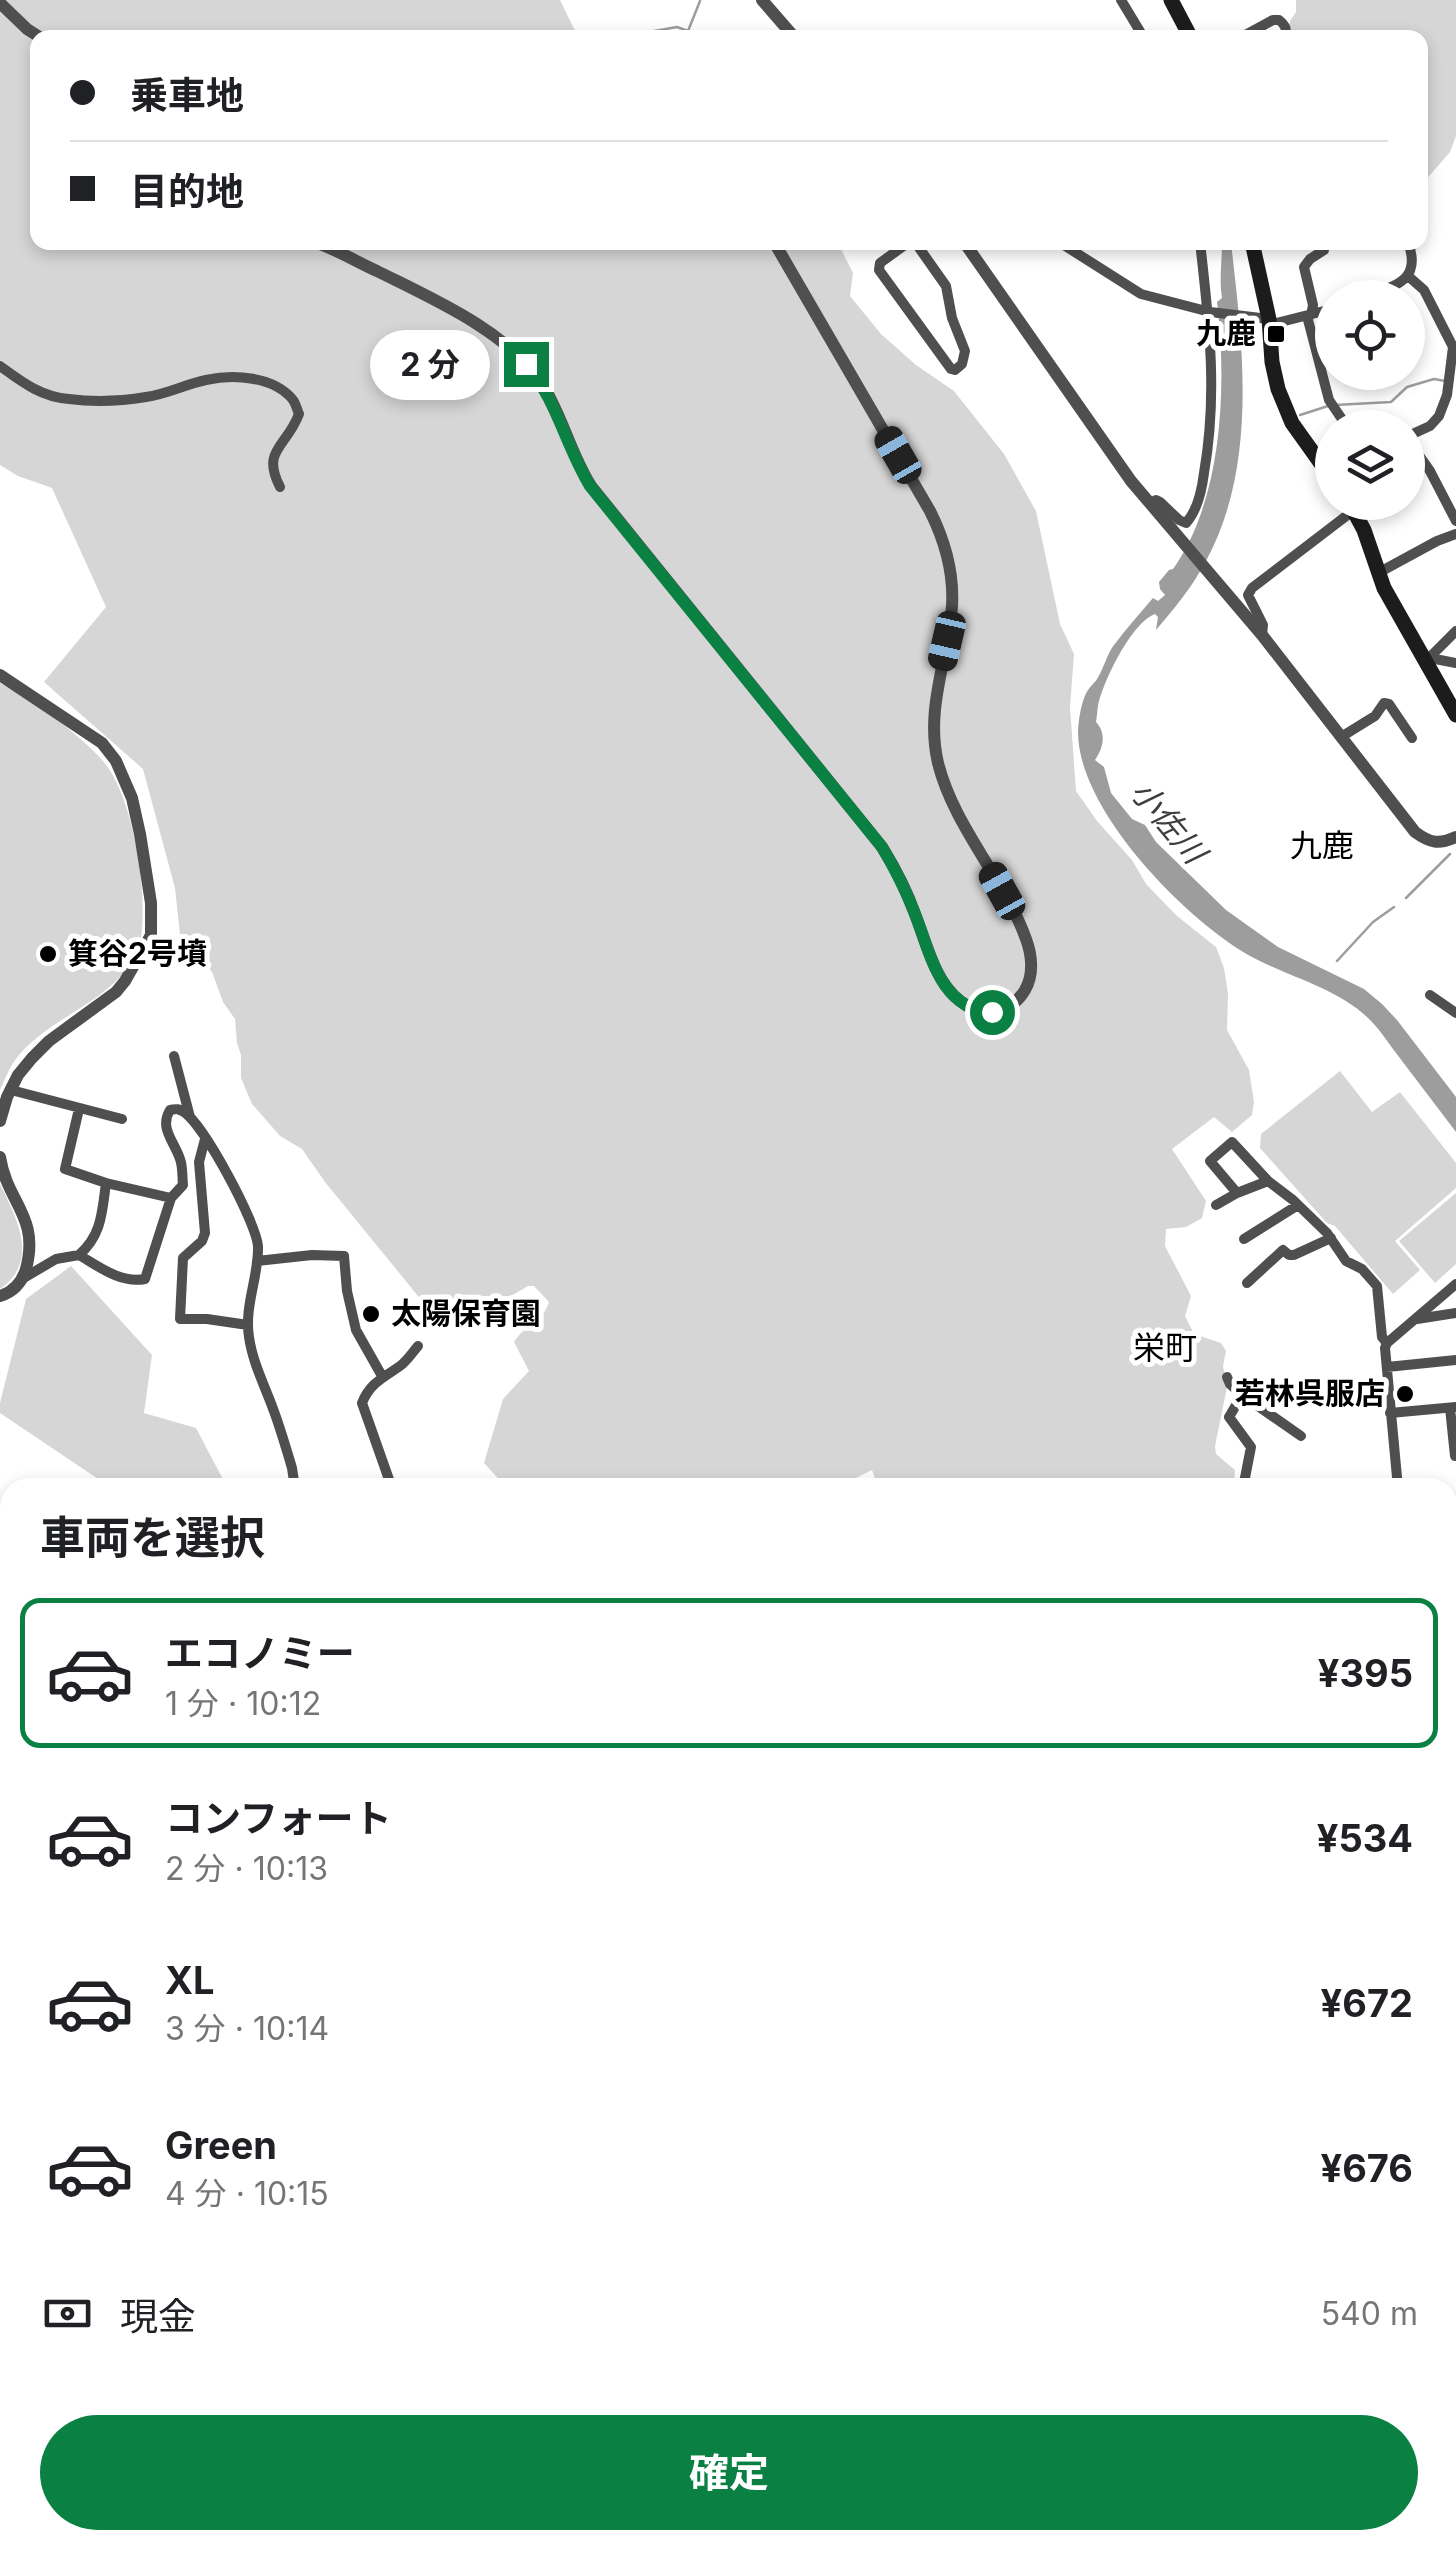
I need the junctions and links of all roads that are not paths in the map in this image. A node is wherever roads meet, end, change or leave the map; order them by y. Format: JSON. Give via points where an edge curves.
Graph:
{"nodes":[{"id":1,"x":762,"y":0,"type":"edge"},
{"id":2,"x":1122,"y":0,"type":"edge"},
{"id":3,"x":1171,"y":0,"type":"edge"},
{"id":4,"x":0,"y":3,"type":"edge"},
{"id":5,"x":788,"y":30,"type":"edge"},
{"id":6,"x":1139,"y":30,"type":"edge"},
{"id":7,"x":1188,"y":30,"type":"edge"},
{"id":8,"x":1255,"y":30,"type":"edge"},
{"id":9,"x":1286,"y":30,"type":"edge"},
{"id":10,"x":30,"y":31,"type":"edge"},
{"id":11,"x":331,"y":250,"type":"edge"},
{"id":12,"x":779,"y":250,"type":"edge"},
{"id":13,"x":900,"y":250,"type":"edge"},
{"id":14,"x":918,"y":250,"type":"edge"},
{"id":15,"x":970,"y":250,"type":"edge"},
{"id":16,"x":1072,"y":250,"type":"edge"},
{"id":17,"x":1201,"y":250,"type":"edge"},
{"id":18,"x":1254,"y":250,"type":"edge"},
{"id":19,"x":1324,"y":250,"type":"edge"},
{"id":20,"x":1411,"y":250,"type":"edge"},
{"id":21,"x":1408,"y":276,"type":"junction"},
{"id":22,"x":1402,"y":280,"type":"edge"},
{"id":23,"x":1209,"y":312,"type":"junction"},
{"id":24,"x":1315,"y":313,"type":"edge"},
{"id":25,"x":1309,"y":315,"type":"junction"},
{"id":26,"x":1269,"y":322,"type":"junction"},
{"id":27,"x":0,"y":366,"type":"edge"},
{"id":28,"x":1336,"y":410,"type":"edge"},
{"id":29,"x":1425,"y":429,"type":"edge"},
{"id":30,"x":1315,"y":456,"type":"edge"},
{"id":31,"x":1425,"y":464,"type":"edge"},
{"id":32,"x":280,"y":487,"type":"dead end"},
{"id":33,"x":1150,"y":504,"type":"junction"},
{"id":34,"x":1335,"y":520,"type":"edge"},
{"id":35,"x":1359,"y":520,"type":"edge"},
{"id":36,"x":1456,"y":521,"type":"edge"},
{"id":37,"x":1456,"y":534,"type":"edge"},
{"id":38,"x":1378,"y":574,"type":"junction"},
{"id":39,"x":1456,"y":631,"type":"edge"},
{"id":40,"x":1262,"y":635,"type":"junction"},
{"id":41,"x":1428,"y":660,"type":"junction"},
{"id":42,"x":1456,"y":664,"type":"edge"},
{"id":43,"x":0,"y":674,"type":"edge"},
{"id":44,"x":1456,"y":715,"type":"edge"},
{"id":45,"x":1341,"y":737,"type":"junction"},
{"id":46,"x":1412,"y":738,"type":"dead end"},
{"id":47,"x":1456,"y":837,"type":"edge"},
{"id":48,"x":1430,"y":995,"type":"dead end"},
{"id":49,"x":1456,"y":1013,"type":"edge"},
{"id":50,"x":174,"y":1056,"type":"dead end"},
{"id":51,"x":11,"y":1090,"type":"junction"},
{"id":52,"x":79,"y":1108,"type":"junction"},
{"id":53,"x":190,"y":1118,"type":"junction"},
{"id":54,"x":122,"y":1119,"type":"dead end"},
{"id":55,"x":0,"y":1121,"type":"edge"},
{"id":56,"x":204,"y":1139,"type":"junction"},
{"id":57,"x":0,"y":1157,"type":"edge"},
{"id":58,"x":1268,"y":1180,"type":"junction"},
{"id":59,"x":106,"y":1184,"type":"junction"},
{"id":60,"x":1238,"y":1193,"type":"junction"},
{"id":61,"x":171,"y":1198,"type":"junction"},
{"id":62,"x":1216,"y":1205,"type":"dead end"},
{"id":63,"x":1298,"y":1205,"type":"junction"},
{"id":64,"x":1331,"y":1238,"type":"junction"},
{"id":65,"x":1244,"y":1239,"type":"dead end"},
{"id":66,"x":79,"y":1254,"type":"junction"},
{"id":67,"x":257,"y":1261,"type":"junction"},
{"id":68,"x":22,"y":1280,"type":"junction"},
{"id":69,"x":1247,"y":1283,"type":"dead end"},
{"id":70,"x":1456,"y":1284,"type":"edge"},
{"id":71,"x":0,"y":1296,"type":"edge"},
{"id":72,"x":1456,"y":1313,"type":"edge"},
{"id":73,"x":1416,"y":1319,"type":"junction"},
{"id":74,"x":248,"y":1325,"type":"junction"},
{"id":75,"x":1387,"y":1343,"type":"junction"},
{"id":76,"x":418,"y":1346,"type":"dead end"},
{"id":77,"x":1456,"y":1360,"type":"edge"},
{"id":78,"x":1387,"y":1367,"type":"junction"},
{"id":79,"x":382,"y":1376,"type":"junction"},
{"id":80,"x":1228,"y":1377,"type":"dead end"},
{"id":81,"x":1242,"y":1395,"type":"junction"},
{"id":82,"x":1453,"y":1408,"type":"edge"},
{"id":83,"x":1390,"y":1414,"type":"junction"},
{"id":84,"x":1301,"y":1436,"type":"dead end"},
{"id":85,"x":1455,"y":1456,"type":"edge"},
{"id":86,"x":294,"y":1478,"type":"edge"},
{"id":87,"x":388,"y":1478,"type":"edge"},
{"id":88,"x":1245,"y":1478,"type":"edge"},
{"id":89,"x":1397,"y":1478,"type":"edge"}],
"edges":[{"from":1,"to":5,"type":"street"},
{"from":2,"to":6,"type":"street"},
{"from":3,"to":7,"type":"main road"},
{"from":4,"to":10,"type":"street"},
{"from":8,"to":9,"type":"street","via":[[1279,20]]},
{"from":11,"to":12,"type":"street","via":[[492,335],[540,380],[590,486],[882,847],[948,988],[968,1008],[992,1012],[1024,992],[1032,966],[1025,936],[938,760],[934,709],[952,602],[946,551],[930,511]]},
{"from":13,"to":14,"type":"street","via":[[879,270],[955,370],[965,351],[946,286]]},
{"from":15,"to":33,"type":"street"},
{"from":16,"to":23,"type":"street","via":[[1132,290]]},
{"from":17,"to":23,"type":"street"},
{"from":18,"to":26,"type":"main road"},
{"from":19,"to":25,"type":"street","via":[[1304,267]]},
{"from":20,"to":21,"type":"street"},
{"from":21,"to":22,"type":"street"},
{"from":21,"to":29,"type":"street","via":[[1424,290],[1453,348],[1447,396]]},
{"from":23,"to":26,"type":"street"},
{"from":23,"to":33,"type":"street","via":[[1212,411],[1202,486],[1186,523],[1160,502]]},
{"from":24,"to":25,"type":"street"},
{"from":25,"to":26,"type":"street"},
{"from":25,"to":28,"type":"street"},
{"from":26,"to":30,"type":"main road","via":[[1286,410]]},
{"from":27,"to":32,"type":"street","via":[[32,389],[68,400],[145,398],[225,376],[273,385],[299,414],[272,459]]},
{"from":31,"to":36,"type":"street"},
{"from":33,"to":40,"type":"street"},
{"from":34,"to":40,"type":"street","via":[[1252,588],[1248,595]]},
{"from":35,"to":38,"type":"main road"},
{"from":37,"to":38,"type":"street"},
{"from":38,"to":41,"type":"main road"},
{"from":39,"to":41,"type":"street"},
{"from":40,"to":45,"type":"street"},
{"from":41,"to":42,"type":"street"},
{"from":41,"to":44,"type":"main road"},
{"from":43,"to":51,"type":"street","via":[[102,743],[116,760],[132,798],[151,903],[150,935],[125,981],[49,1041]]},
{"from":45,"to":46,"type":"street","via":[[1384,703]]},
{"from":45,"to":47,"type":"street","via":[[1415,832],[1435,843]]},
{"from":48,"to":49,"type":"street"},
{"from":50,"to":53,"type":"street"},
{"from":51,"to":52,"type":"street"},
{"from":51,"to":55,"type":"street"},
{"from":52,"to":54,"type":"street"},
{"from":52,"to":59,"type":"street","via":[[65,1170]]},
{"from":53,"to":56,"type":"street"},
{"from":53,"to":61,"type":"street","via":[[176,1108],[165,1116],[182,1169],[182,1185]]},
{"from":56,"to":67,"type":"street","via":[[242,1203],[258,1241]]},
{"from":56,"to":74,"type":"street","via":[[199,1162],[205,1233],[183,1258],[180,1320]]},
{"from":57,"to":68,"type":"street","via":[[28,1221],[31,1242]]},
{"from":58,"to":60,"type":"street"},
{"from":58,"to":60,"type":"street","via":[[1232,1142],[1210,1160]]},
{"from":58,"to":63,"type":"street"},
{"from":59,"to":61,"type":"street"},
{"from":59,"to":66,"type":"street","via":[[100,1223]]},
{"from":60,"to":62,"type":"street"},
{"from":61,"to":66,"type":"street","via":[[145,1279],[134,1281]]},
{"from":63,"to":64,"type":"street"},
{"from":63,"to":65,"type":"street"},
{"from":64,"to":69,"type":"street","via":[[1294,1255],[1283,1250]]},
{"from":64,"to":75,"type":"street","via":[[1346,1261],[1377,1286]]},
{"from":66,"to":68,"type":"street"},
{"from":67,"to":74,"type":"street"},
{"from":67,"to":79,"type":"street","via":[[344,1256],[356,1330]]},
{"from":68,"to":71,"type":"street"},
{"from":70,"to":73,"type":"street"},
{"from":72,"to":73,"type":"street"},
{"from":73,"to":75,"type":"street"},
{"from":74,"to":86,"type":"street"},
{"from":75,"to":78,"type":"street"},
{"from":76,"to":79,"type":"street"},
{"from":77,"to":78,"type":"street"},
{"from":78,"to":83,"type":"street"},
{"from":79,"to":87,"type":"street","via":[[362,1403]]},
{"from":80,"to":81,"type":"street"},
{"from":81,"to":84,"type":"street"},
{"from":81,"to":88,"type":"street","via":[[1229,1417],[1250,1447]]},
{"from":82,"to":83,"type":"street"},
{"from":82,"to":85,"type":"street"},
{"from":83,"to":89,"type":"street"}]}
